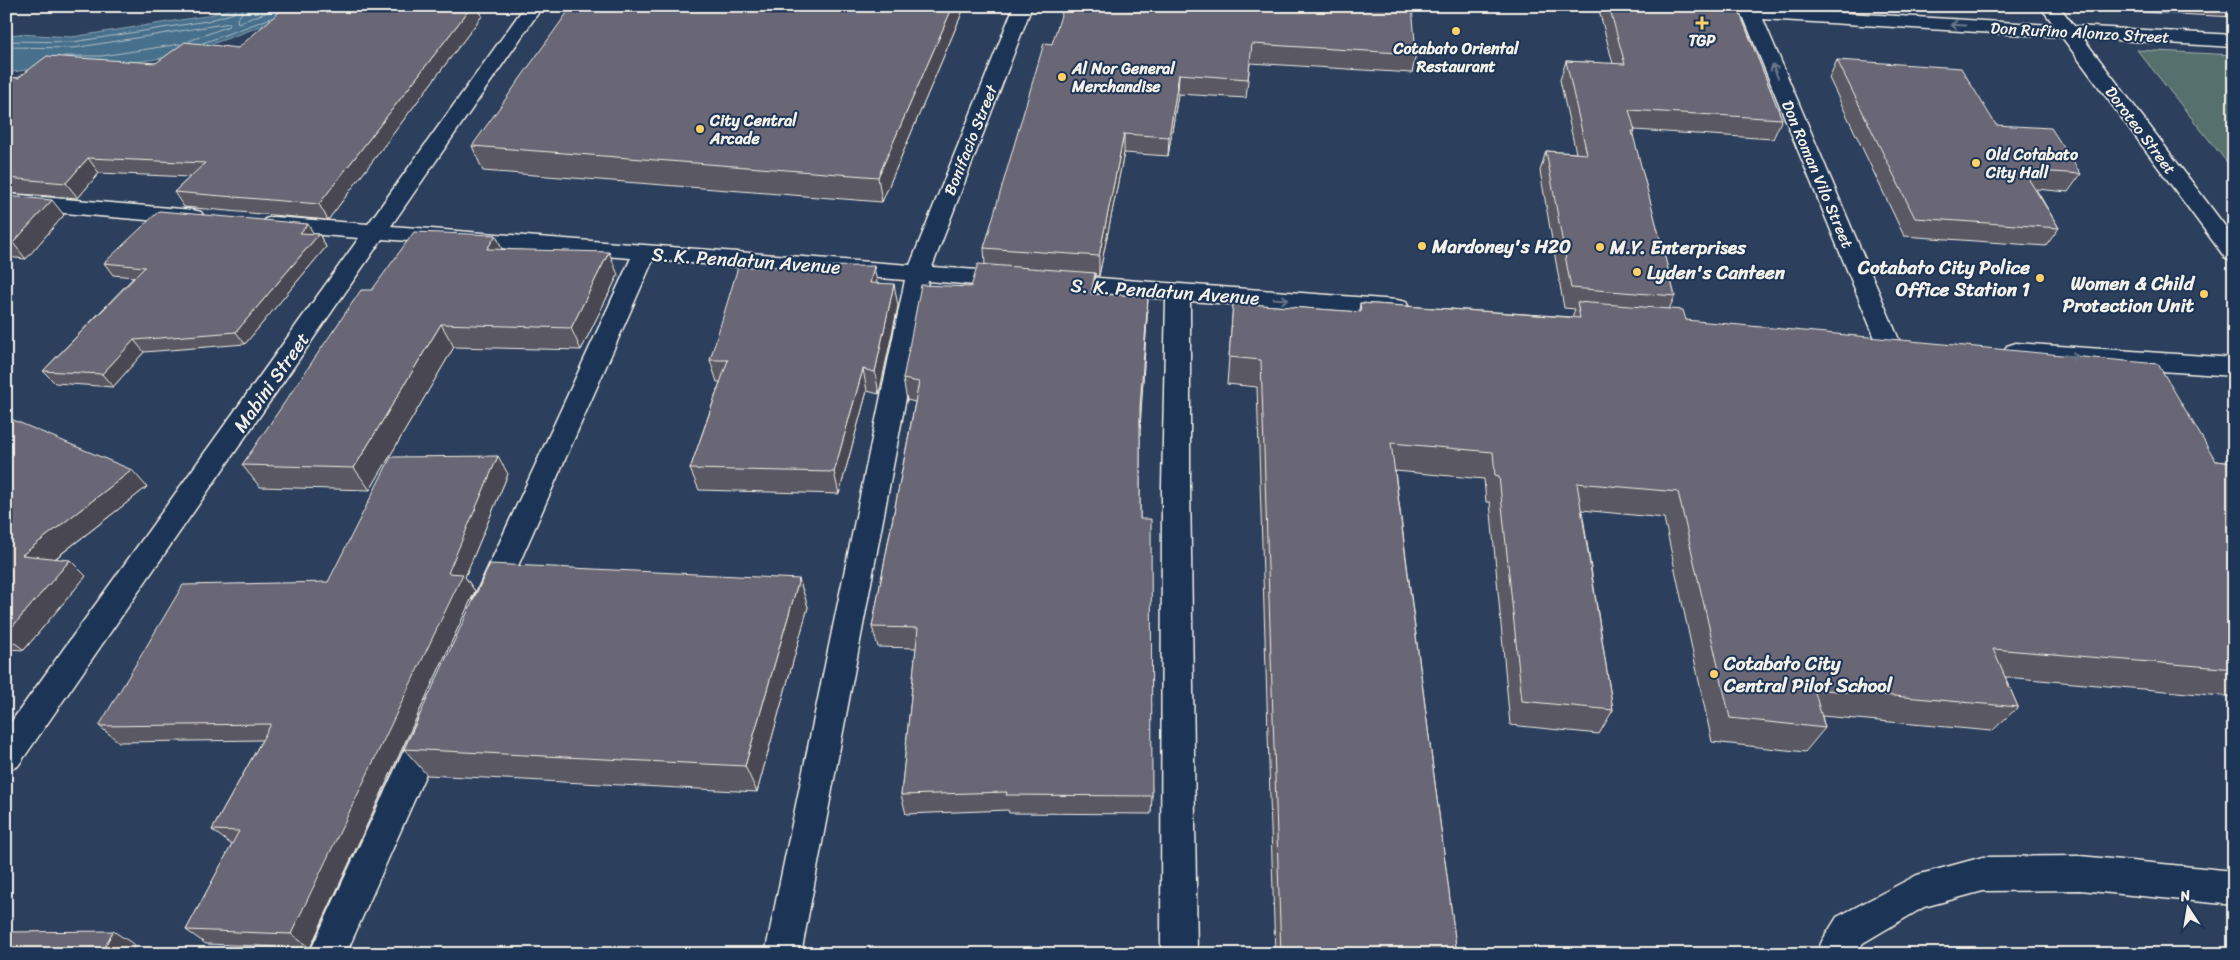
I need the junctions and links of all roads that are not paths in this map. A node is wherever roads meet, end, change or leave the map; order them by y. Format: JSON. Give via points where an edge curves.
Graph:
{"nodes":[{"id":1,"x":534,"y":6,"type":"edge"},
{"id":2,"x":1023,"y":6,"type":"edge"},
{"id":3,"x":1626,"y":6,"type":"edge"},
{"id":4,"x":2049,"y":6,"type":"edge"},
{"id":5,"x":1750,"y":10,"type":"edge"},
{"id":6,"x":2068,"y":31,"type":"junction"},
{"id":7,"x":2234,"y":41,"type":"edge"},
{"id":8,"x":6,"y":201,"type":"edge"},
{"id":9,"x":212,"y":219,"type":"edge"},
{"id":10,"x":250,"y":222,"type":"edge"},
{"id":11,"x":376,"y":233,"type":"junction"},
{"id":12,"x":645,"y":253,"type":"junction"},
{"id":13,"x":2234,"y":254,"type":"edge"},
{"id":14,"x":918,"y":273,"type":"junction"},
{"id":15,"x":1178,"y":292,"type":"junction"},
{"id":16,"x":1415,"y":309,"type":"edge"},
{"id":17,"x":1859,"y":340,"type":"edge"},
{"id":18,"x":1997,"y":350,"type":"edge"},
{"id":19,"x":2234,"y":367,"type":"edge"},
{"id":20,"x":476,"y":626,"type":"edge"},
{"id":21,"x":443,"y":699,"type":"edge"},
{"id":22,"x":6,"y":756,"type":"edge"},
{"id":23,"x":2234,"y":888,"type":"edge"},
{"id":24,"x":327,"y":954,"type":"edge"},
{"id":25,"x":783,"y":954,"type":"edge"},
{"id":26,"x":1179,"y":954,"type":"edge"},
{"id":27,"x":1834,"y":954,"type":"edge"}],
"edges":[{"from":1,"to":11,"type":"street","name":"Mabini Street"},
{"from":2,"to":14,"type":"street","name":"Bonifacio Street"},
{"from":3,"to":5,"type":"street","name":"Don Rufino Alonzo Street"},
{"from":4,"to":6,"type":"street","name":"Doroteo Street"},
{"from":6,"to":5,"type":"street","name":"Don Rufino Alonzo Street","one_way":true},
{"from":17,"to":5,"type":"street","name":"Don Roman Vilo Street","one_way":true,"via":[[1898,343]]},
{"from":6,"to":7,"type":"street","name":"Don Rufino Alonzo Street"},
{"from":6,"to":13,"type":"street","name":"Doroteo Street"},
{"from":8,"to":9,"type":"street"},
{"from":10,"to":11,"type":"street","name":"S. K. Pendatun Avenue"},
{"from":11,"to":12,"type":"street","name":"S. K. Pendatun Avenue"},
{"from":11,"to":22,"type":"street","name":"Mabini Street"},
{"from":12,"to":14,"type":"street","name":"S. K. Pendatun Avenue"},
{"from":12,"to":20,"type":"street"},
{"from":14,"to":15,"type":"street","name":"S. K. Pendatun Avenue"},
{"from":14,"to":25,"type":"street","name":"Bonifacio Street"},
{"from":15,"to":16,"type":"street","name":"S. K. Pendatun Avenue","one_way":true},
{"from":15,"to":26,"type":"street"},
{"from":18,"to":19,"type":"street","one_way":true},
{"from":21,"to":24,"type":"street"},
{"from":23,"to":27,"type":"street","via":[[2080,874],[1983,874],[1918,892],[1850,930]]}]}
